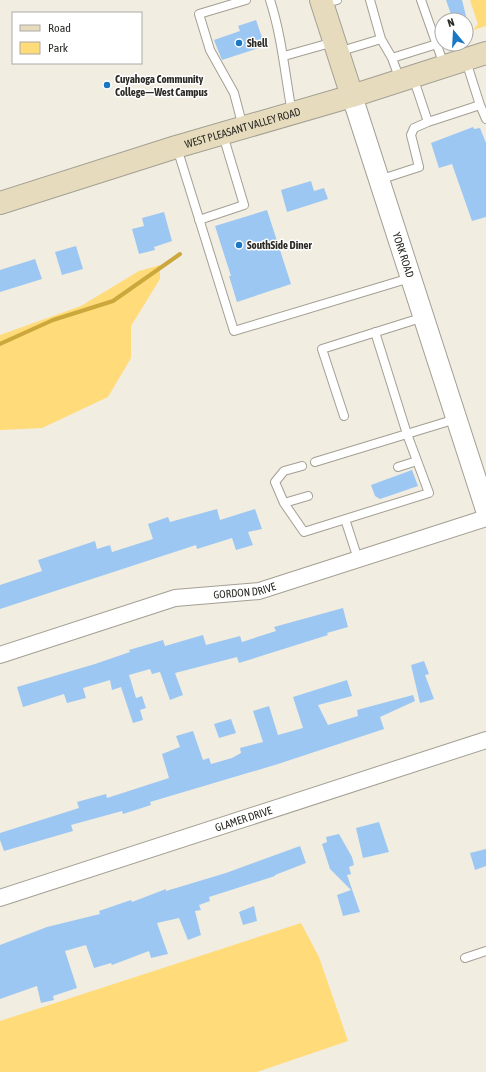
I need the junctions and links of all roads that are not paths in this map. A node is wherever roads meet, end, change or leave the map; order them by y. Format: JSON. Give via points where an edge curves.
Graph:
{"nodes":[{"id":1,"x":246,"y":0,"type":"edge"},
{"id":2,"x":270,"y":0,"type":"edge"},
{"id":3,"x":370,"y":0,"type":"edge"},
{"id":4,"x":421,"y":0,"type":"edge"},
{"id":5,"x":327,"y":2,"type":"edge"},
{"id":6,"x":434,"y":36,"type":"edge"},
{"id":7,"x":381,"y":39,"type":"junction"},
{"id":8,"x":434,"y":45,"type":"edge"},
{"id":9,"x":336,"y":47,"type":"junction"},
{"id":10,"x":440,"y":52,"type":"edge"},
{"id":11,"x":486,"y":53,"type":"edge"},
{"id":12,"x":284,"y":56,"type":"junction"},
{"id":13,"x":392,"y":58,"type":"junction"},
{"id":14,"x":466,"y":59,"type":"junction"},
{"id":15,"x":445,"y":66,"type":"junction"},
{"id":16,"x":406,"y":79,"type":"junction"},
{"id":17,"x":352,"y":96,"type":"junction"},
{"id":18,"x":480,"y":105,"type":"junction"},
{"id":19,"x":292,"y":113,"type":"junction"},
{"id":20,"x":486,"y":119,"type":"edge"},
{"id":21,"x":428,"y":122,"type":"junction"},
{"id":22,"x":243,"y":128,"type":"junction"},
{"id":23,"x":223,"y":134,"type":"junction"},
{"id":24,"x":176,"y":147,"type":"junction"},
{"id":25,"x":379,"y":180,"type":"junction"},
{"id":26,"x":0,"y":203,"type":"edge"},
{"id":27,"x":199,"y":220,"type":"junction"},
{"id":28,"x":411,"y":278,"type":"junction"},
{"id":29,"x":424,"y":318,"type":"junction"},
{"id":30,"x":375,"y":332,"type":"junction"},
{"id":31,"x":344,"y":416,"type":"dead end"},
{"id":32,"x":456,"y":418,"type":"junction"},
{"id":33,"x":407,"y":434,"type":"junction"},
{"id":34,"x":417,"y":461,"type":"junction"},
{"id":35,"x":315,"y":462,"type":"dead end"},
{"id":36,"x":302,"y":466,"type":"dead end"},
{"id":37,"x":398,"y":467,"type":"dead end"},
{"id":38,"x":308,"y":496,"type":"dead end"},
{"id":39,"x":284,"y":503,"type":"junction"},
{"id":40,"x":486,"y":510,"type":"edge"},
{"id":41,"x":486,"y":518,"type":"edge"},
{"id":42,"x":345,"y":519,"type":"junction"},
{"id":43,"x":358,"y":559,"type":"junction"},
{"id":44,"x":0,"y":655,"type":"edge"},
{"id":45,"x":486,"y":740,"type":"edge"},
{"id":46,"x":0,"y":898,"type":"edge"},
{"id":47,"x":486,"y":951,"type":"edge"},
{"id":48,"x":465,"y":958,"type":"dead end"}],
"edges":[{"from":1,"to":22,"type":"lane","via":[[199,14],[210,50],[234,93]]},
{"from":2,"to":12,"type":"lane"},
{"from":3,"to":7,"type":"lane"},
{"from":4,"to":6,"type":"lane"},
{"from":5,"to":9,"type":"main road","name":"YORK ROAD"},
{"from":7,"to":9,"type":"lane"},
{"from":7,"to":13,"type":"lane"},
{"from":8,"to":13,"type":"lane"},
{"from":9,"to":12,"type":"lane"},
{"from":9,"to":17,"type":"main road","name":"YORK ROAD"},
{"from":10,"to":15,"type":"lane"},
{"from":11,"to":14,"type":"main road","name":"WEST PLEASANT VALLEY ROAD"},
{"from":12,"to":19,"type":"lane"},
{"from":13,"to":16,"type":"lane"},
{"from":14,"to":15,"type":"main road","name":"WEST PLEASANT VALLEY ROAD"},
{"from":14,"to":18,"type":"lane"},
{"from":15,"to":16,"type":"main road","name":"WEST PLEASANT VALLEY ROAD"},
{"from":16,"to":17,"type":"main road","name":"WEST PLEASANT VALLEY ROAD"},
{"from":16,"to":21,"type":"lane"},
{"from":17,"to":19,"type":"main road","name":"WEST PLEASANT VALLEY ROAD"},
{"from":17,"to":25,"type":"street","name":"YORK ROAD"},
{"from":18,"to":20,"type":"lane"},
{"from":18,"to":21,"type":"lane"},
{"from":19,"to":22,"type":"main road","name":"WEST PLEASANT VALLEY ROAD"},
{"from":21,"to":25,"type":"lane","via":[[414,128],[411,134],[419,166]]},
{"from":22,"to":23,"type":"main road","name":"WEST PLEASANT VALLEY ROAD"},
{"from":23,"to":24,"type":"main road","name":"WEST PLEASANT VALLEY ROAD"},
{"from":23,"to":27,"type":"lane","via":[[244,205]]},
{"from":24,"to":26,"type":"main road","name":"WEST PLEASANT VALLEY ROAD"},
{"from":24,"to":27,"type":"lane"},
{"from":25,"to":28,"type":"street","name":"YORK ROAD"},
{"from":27,"to":28,"type":"lane","via":[[234,331]]},
{"from":28,"to":29,"type":"street","name":"YORK ROAD"},
{"from":29,"to":30,"type":"lane"},
{"from":29,"to":32,"type":"street","name":"YORK ROAD"},
{"from":30,"to":31,"type":"lane","via":[[322,349]]},
{"from":30,"to":33,"type":"lane"},
{"from":32,"to":33,"type":"lane"},
{"from":32,"to":40,"type":"street","name":"YORK ROAD"},
{"from":33,"to":34,"type":"lane"},
{"from":33,"to":35,"type":"lane"},
{"from":34,"to":37,"type":"lane"},
{"from":34,"to":42,"type":"lane","via":[[429,493]]},
{"from":36,"to":39,"type":"lane","via":[[284,471],[275,482]]},
{"from":38,"to":39,"type":"lane"},
{"from":39,"to":42,"type":"lane","via":[[304,532]]},
{"from":41,"to":43,"type":"street","name":"GORDON DRIVE"},
{"from":42,"to":43,"type":"lane"},
{"from":43,"to":44,"type":"street","name":"GORDON DRIVE","via":[[259,591],[175,598]]},
{"from":45,"to":46,"type":"street","name":"GLAMER DRIVE"},
{"from":47,"to":48,"type":"lane"}]}
